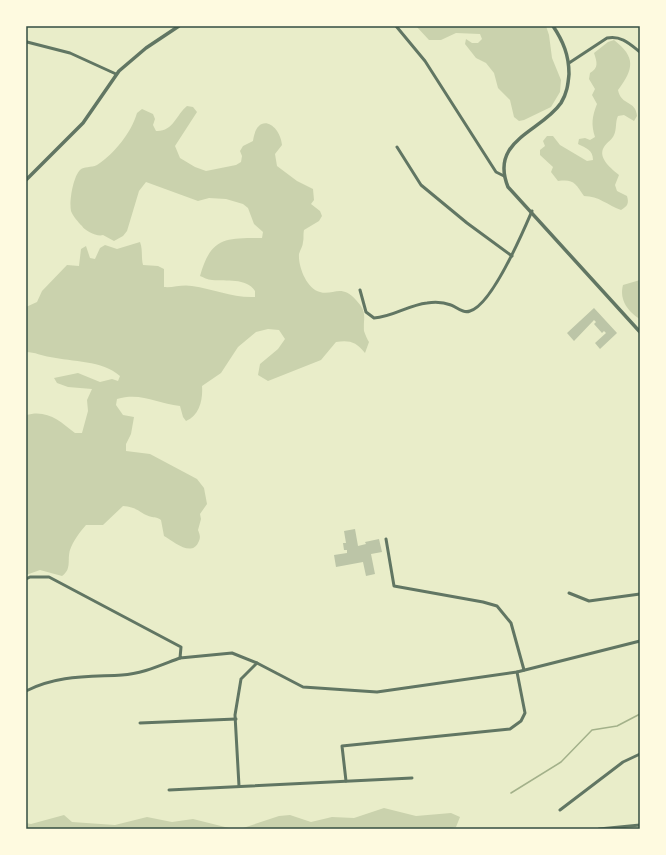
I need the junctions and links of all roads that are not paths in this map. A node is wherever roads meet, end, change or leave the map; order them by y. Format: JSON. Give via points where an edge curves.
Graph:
{"nodes":[{"id":1,"x":179,"y":26,"type":"edge"},
{"id":2,"x":396,"y":26,"type":"edge"},
{"id":3,"x":552,"y":26,"type":"edge"},
{"id":4,"x":27,"y":42,"type":"dead end"},
{"id":5,"x":640,"y":52,"type":"edge"},
{"id":6,"x":569,"y":63,"type":"junction"},
{"id":7,"x":116,"y":74,"type":"junction"},
{"id":8,"x":397,"y":147,"type":"dead end"},
{"id":9,"x":504,"y":176,"type":"junction"},
{"id":10,"x":26,"y":180,"type":"edge"},
{"id":11,"x":532,"y":212,"type":"junction"},
{"id":12,"x":512,"y":256,"type":"junction"},
{"id":13,"x":360,"y":290,"type":"dead end"},
{"id":14,"x":640,"y":332,"type":"edge"},
{"id":15,"x":386,"y":539,"type":"dead end"},
{"id":16,"x":26,"y":579,"type":"edge"},
{"id":17,"x":569,"y":593,"type":"dead end"},
{"id":18,"x":640,"y":594,"type":"edge"},
{"id":19,"x":640,"y":641,"type":"edge"},
{"id":20,"x":180,"y":658,"type":"junction"},
{"id":21,"x":257,"y":663,"type":"junction"},
{"id":22,"x":524,"y":670,"type":"junction"},
{"id":23,"x":517,"y":672,"type":"junction"},
{"id":24,"x":26,"y":690,"type":"edge"},
{"id":25,"x":236,"y":719,"type":"junction"},
{"id":26,"x":140,"y":723,"type":"dead end"},
{"id":27,"x":640,"y":754,"type":"edge"},
{"id":28,"x":412,"y":778,"type":"dead end"},
{"id":29,"x":346,"y":781,"type":"junction"},
{"id":30,"x":239,"y":786,"type":"junction"},
{"id":31,"x":169,"y":790,"type":"dead end"},
{"id":32,"x":560,"y":810,"type":"dead end"},
{"id":33,"x":640,"y":825,"type":"edge"},
{"id":34,"x":599,"y":829,"type":"edge"}],
"edges":[{"from":1,"to":7,"type":"street","via":[[146,48]]},
{"from":2,"to":9,"type":"street","via":[[425,61],[496,172]]},
{"from":3,"to":6,"type":"street","via":[[564,43]]},
{"from":4,"to":7,"type":"street","via":[[70,53]]},
{"from":5,"to":6,"type":"street","via":[[620,38],[612,37]]},
{"from":6,"to":9,"type":"street","via":[[568,90],[562,102],[509,149],[504,158]]},
{"from":7,"to":10,"type":"street","via":[[83,123]]},
{"from":8,"to":12,"type":"street","via":[[420,185]]},
{"from":9,"to":11,"type":"street","via":[[508,187]]},
{"from":11,"to":12,"type":"street"},
{"from":11,"to":14,"type":"street"},
{"from":12,"to":13,"type":"street","via":[[486,298],[478,308],[471,311],[465,312],[442,302],[427,303],[374,318],[366,312]]},
{"from":15,"to":22,"type":"street","via":[[394,586],[497,606],[510,623]]},
{"from":16,"to":20,"type":"street","via":[[49,577],[181,647]]},
{"from":17,"to":18,"type":"street","via":[[589,601]]},
{"from":19,"to":22,"type":"street"},
{"from":20,"to":21,"type":"street","via":[[232,653]]},
{"from":20,"to":24,"type":"street","via":[[149,670],[123,675],[68,678]]},
{"from":21,"to":23,"type":"street","via":[[303,687],[377,692]]},
{"from":21,"to":25,"type":"street","via":[[241,678]]},
{"from":22,"to":23,"type":"street"},
{"from":23,"to":29,"type":"street","via":[[525,713],[521,721],[510,729],[342,746]]},
{"from":25,"to":26,"type":"street"},
{"from":25,"to":30,"type":"street"},
{"from":27,"to":32,"type":"street","via":[[623,762]]},
{"from":28,"to":29,"type":"street"},
{"from":29,"to":30,"type":"street"},
{"from":30,"to":31,"type":"street"},
{"from":33,"to":34,"type":"street"}]}
